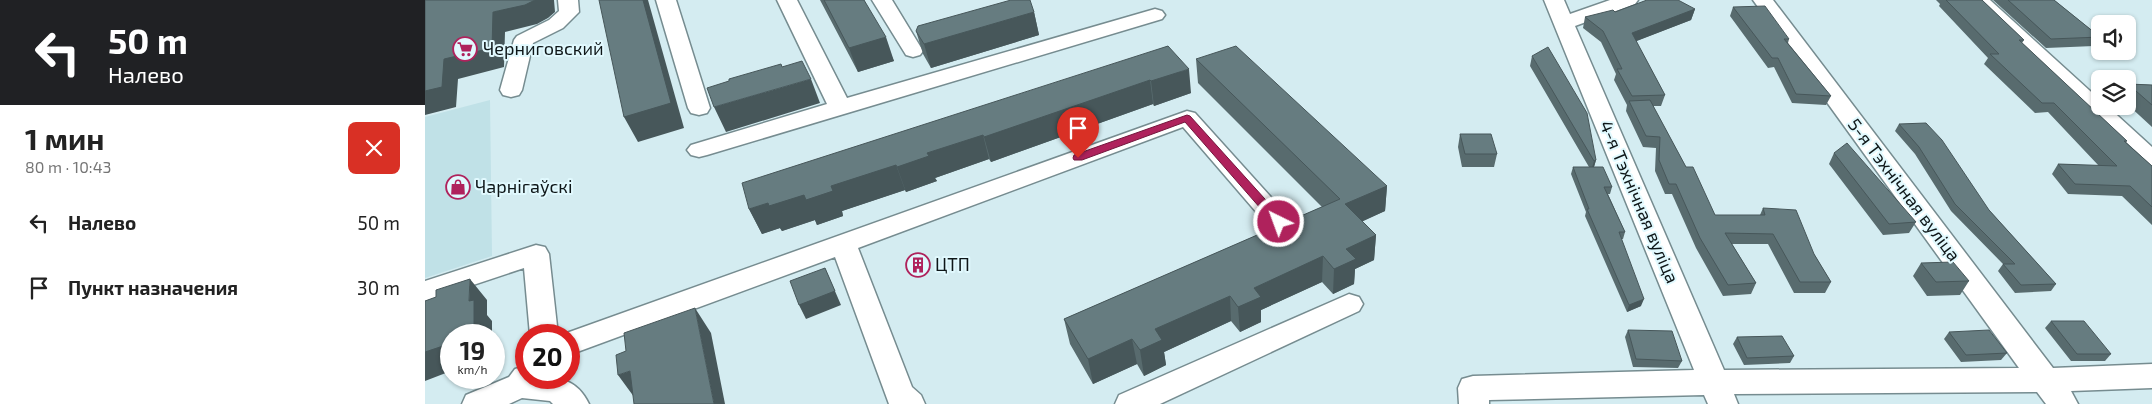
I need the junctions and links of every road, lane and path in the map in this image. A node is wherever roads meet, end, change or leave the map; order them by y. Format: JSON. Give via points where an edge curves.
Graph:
{"nodes":[{"id":1,"x":568,"y":0,"type":"edge"},
{"id":2,"x":666,"y":0,"type":"edge"},
{"id":3,"x":787,"y":0,"type":"edge"},
{"id":4,"x":882,"y":0,"type":"edge"},
{"id":5,"x":1554,"y":0,"type":"edge"},
{"id":6,"x":1628,"y":0,"type":"edge"},
{"id":7,"x":1763,"y":0,"type":"edge"},
{"id":8,"x":1979,"y":0,"type":"edge"},
{"id":9,"x":1155,"y":15,"type":"dead end"},
{"id":10,"x":1564,"y":23,"type":"junction"},
{"id":11,"x":913,"y":51,"type":"dead end"},
{"id":12,"x":511,"y":90,"type":"dead end"},
{"id":13,"x":840,"y":107,"type":"junction"},
{"id":14,"x":699,"y":108,"type":"dead end"},
{"id":15,"x":699,"y":150,"type":"dead end"},
{"id":16,"x":2152,"y":160,"type":"edge"},
{"id":17,"x":1279,"y":222,"type":"dead end"},
{"id":18,"x":843,"y":244,"type":"junction"},
{"id":19,"x":425,"y":291,"type":"edge"},
{"id":20,"x":1349,"y":304,"type":"dead end"},
{"id":21,"x":543,"y":324,"type":"edge"},
{"id":22,"x":580,"y":340,"type":"edge"},
{"id":23,"x":2152,"y":376,"type":"edge"},
{"id":24,"x":2045,"y":380,"type":"junction"},
{"id":25,"x":515,"y":386,"type":"edge"},
{"id":26,"x":557,"y":389,"type":"edge"},
{"id":27,"x":1718,"y":393,"type":"edge"},
{"id":28,"x":477,"y":404,"type":"edge"},
{"id":29,"x":574,"y":404,"type":"edge"},
{"id":30,"x":910,"y":404,"type":"edge"},
{"id":31,"x":1130,"y":404,"type":"edge"},
{"id":32,"x":1474,"y":404,"type":"edge"},
{"id":33,"x":2063,"y":404,"type":"edge"}],
"edges":[{"from":1,"to":12,"type":"street","via":[[569,12],[556,24],[524,40]]},
{"from":2,"to":14,"type":"street"},
{"from":3,"to":13,"type":"street"},
{"from":4,"to":11,"type":"street"},
{"from":5,"to":10,"type":"street","name":"4-я Тэхнічная вуліца"},
{"from":6,"to":10,"type":"street"},
{"from":7,"to":24,"type":"street","name":"5-я Тэхнічная вуліца"},
{"from":8,"to":16,"type":"street"},
{"from":9,"to":13,"type":"street"},
{"from":10,"to":27,"type":"street","name":"4-я Тэхнічная вуліца"},
{"from":13,"to":15,"type":"street"},
{"from":17,"to":18,"type":"street","via":[[1187,118]]},
{"from":18,"to":22,"type":"street"},
{"from":18,"to":30,"type":"street","via":[[900,395]]},
{"from":19,"to":21,"type":"street","via":[[536,254]]},
{"from":20,"to":31,"type":"street"},
{"from":23,"to":24,"type":"street"},
{"from":24,"to":27,"type":"street"},
{"from":24,"to":33,"type":"street","name":"5-я Тэхнічная вуліца"},
{"from":25,"to":28,"type":"street"},
{"from":26,"to":29,"type":"street"},
{"from":27,"to":32,"type":"street","via":[[1473,388]]}]}
